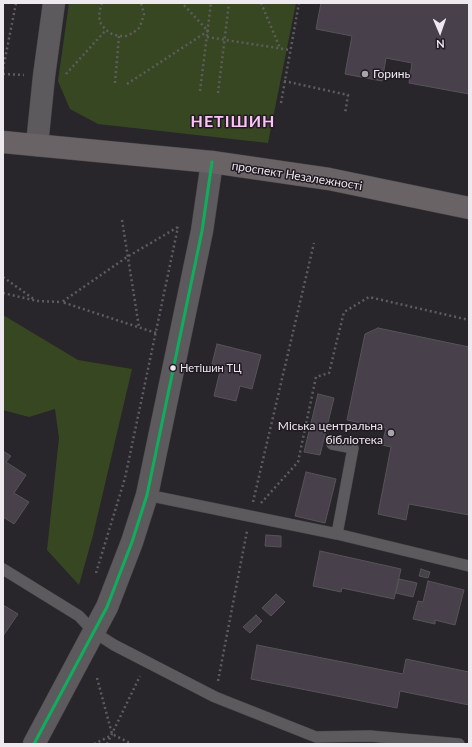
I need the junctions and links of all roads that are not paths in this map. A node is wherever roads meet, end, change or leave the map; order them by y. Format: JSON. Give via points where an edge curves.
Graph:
{"nodes":[{"id":1,"x":54,"y":3,"type":"edge"},
{"id":2,"x":3,"y":142,"type":"edge"},
{"id":3,"x":37,"y":145,"type":"junction"},
{"id":4,"x":212,"y":162,"type":"junction"},
{"id":5,"x":469,"y":208,"type":"edge"},
{"id":6,"x":332,"y":444,"type":"dead end"},
{"id":7,"x":147,"y":495,"type":"junction"},
{"id":8,"x":337,"y":534,"type":"junction"},
{"id":9,"x":469,"y":566,"type":"edge"},
{"id":10,"x":3,"y":568,"type":"edge"},
{"id":11,"x":94,"y":632,"type":"junction"},
{"id":12,"x":313,"y":740,"type":"edge"},
{"id":13,"x":34,"y":744,"type":"edge"},
{"id":14,"x":459,"y":744,"type":"edge"}],
"edges":[{"from":1,"to":3,"type":"street"},
{"from":2,"to":3,"type":"main road","name":"проспект Незалежності"},
{"from":3,"to":4,"type":"main road","name":"проспект Незалежності"},
{"from":4,"to":5,"type":"main road","name":"проспект Незалежності","via":[[330,179]]},
{"from":4,"to":7,"type":"street","via":[[202,231]]},
{"from":6,"to":8,"type":"lane","via":[[353,448]]},
{"from":7,"to":8,"type":"lane"},
{"from":7,"to":11,"type":"street","via":[[118,580]]},
{"from":8,"to":9,"type":"lane"},
{"from":10,"to":11,"type":"lane","via":[[79,616]]},
{"from":11,"to":12,"type":"lane","via":[[215,697]]},
{"from":11,"to":13,"type":"street"},
{"from":12,"to":14,"type":"lane","via":[[370,736]]}]}
